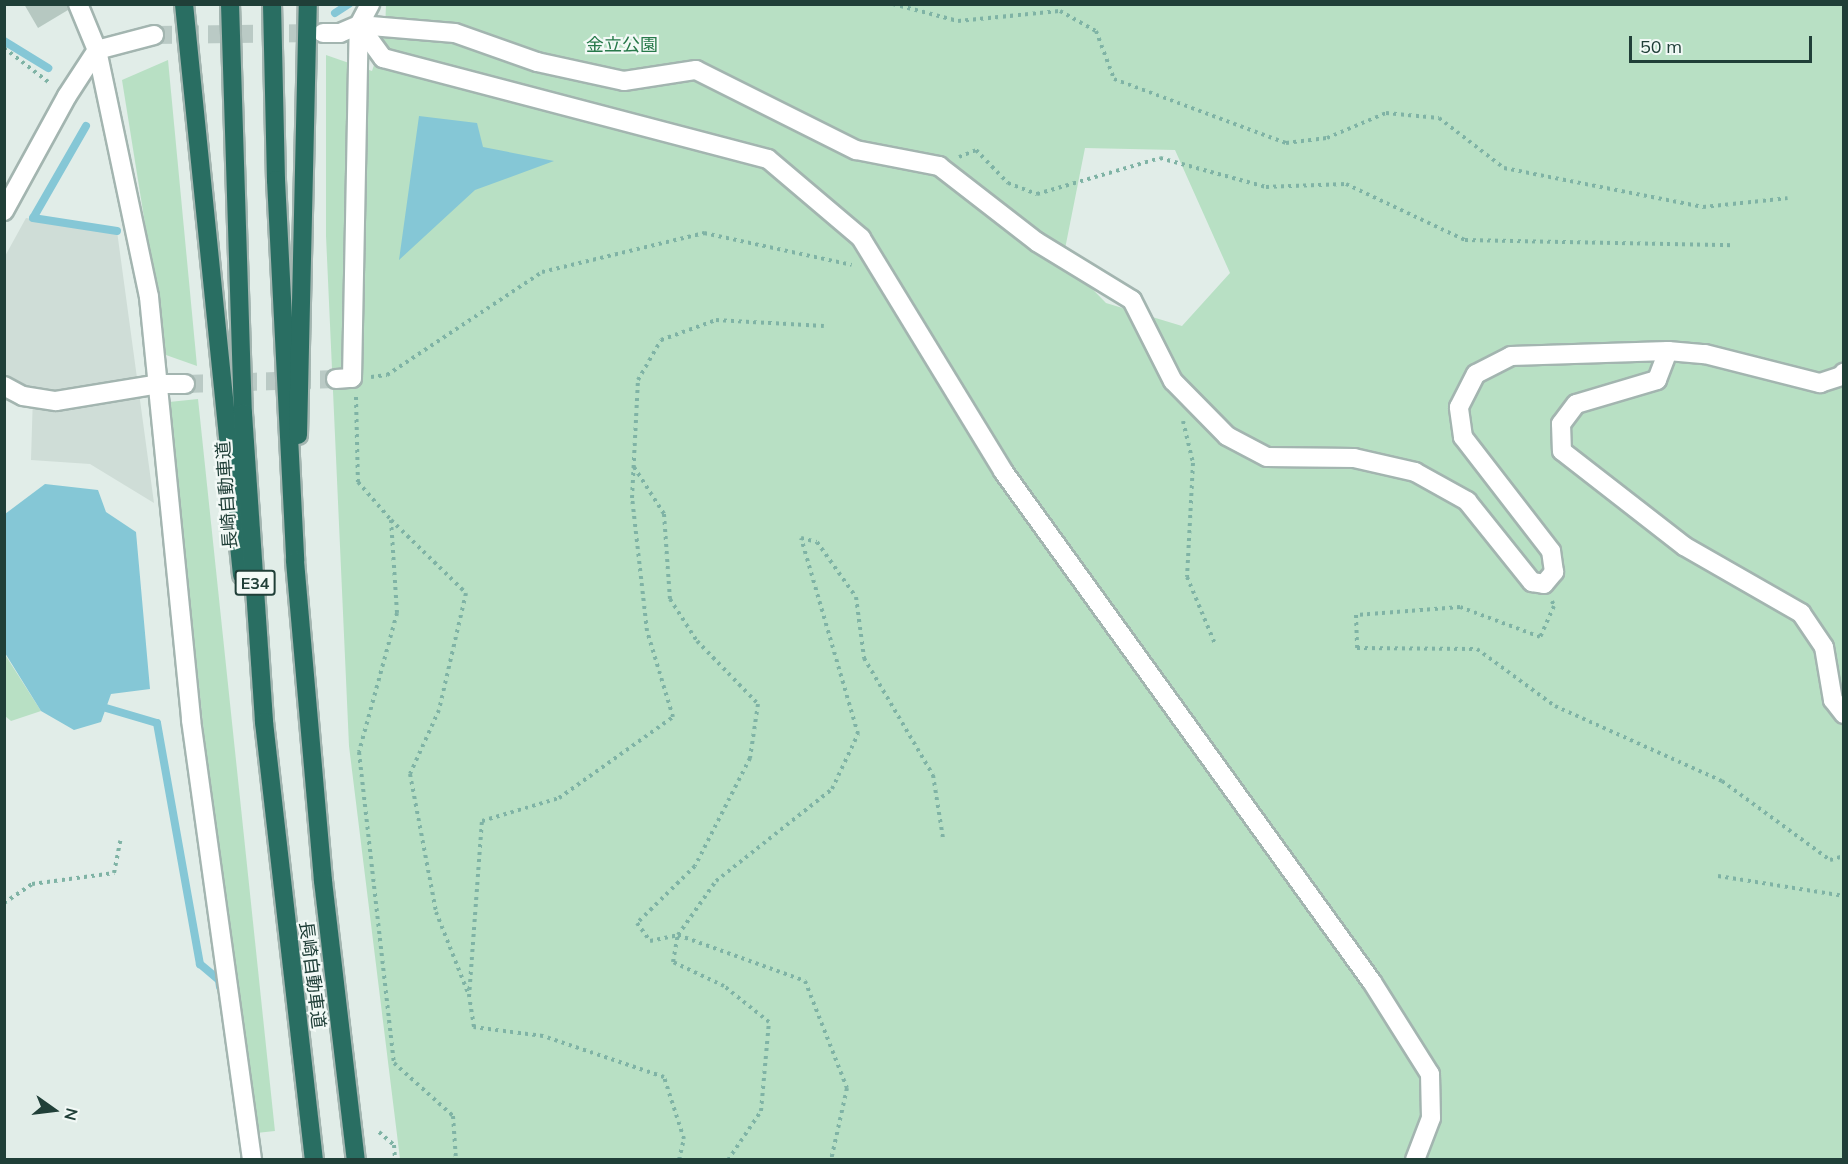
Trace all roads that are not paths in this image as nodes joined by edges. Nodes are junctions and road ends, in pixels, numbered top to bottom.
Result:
1 (78, 4) edge
2 (184, 4) edge
3 (230, 4) edge
4 (272, 4) edge
5 (308, 4) edge
6 (370, 4) edge
7 (359, 25) junction
8 (323, 33) tunnel mouth
9 (154, 35) tunnel mouth
10 (97, 50) junction
11 (4, 211) edge
12 (1668, 351) junction
13 (1844, 372) edge
14 (344, 379) road end
15 (159, 384) junction
16 (185, 384) tunnel mouth
17 (4, 386) edge
18 (295, 561) junction
19 (1844, 714) edge
20 (280, 886) junction
21 (252, 1160) edge
22 (314, 1160) edge
23 (356, 1160) edge
24 (1415, 1160) edge

1 - 10 street
2 - 20 highway
3 - 20 highway, 長崎自動車道 / E34
4 - 18 highway, 長崎自動車道 / E34
5 - 18 highway
6 - 7 street
7 - 8 street
7 - 12 street
7 - 14 street
7 - 24 street
9 - 10 street
10 - 11 street
10 - 15 street
12 - 13 street
12 - 19 street
15 - 16 street
15 - 17 street
15 - 21 street
18 - 23 highway, 長崎自動車道 / E34
20 - 22 highway, 長崎自動車道 / E34

